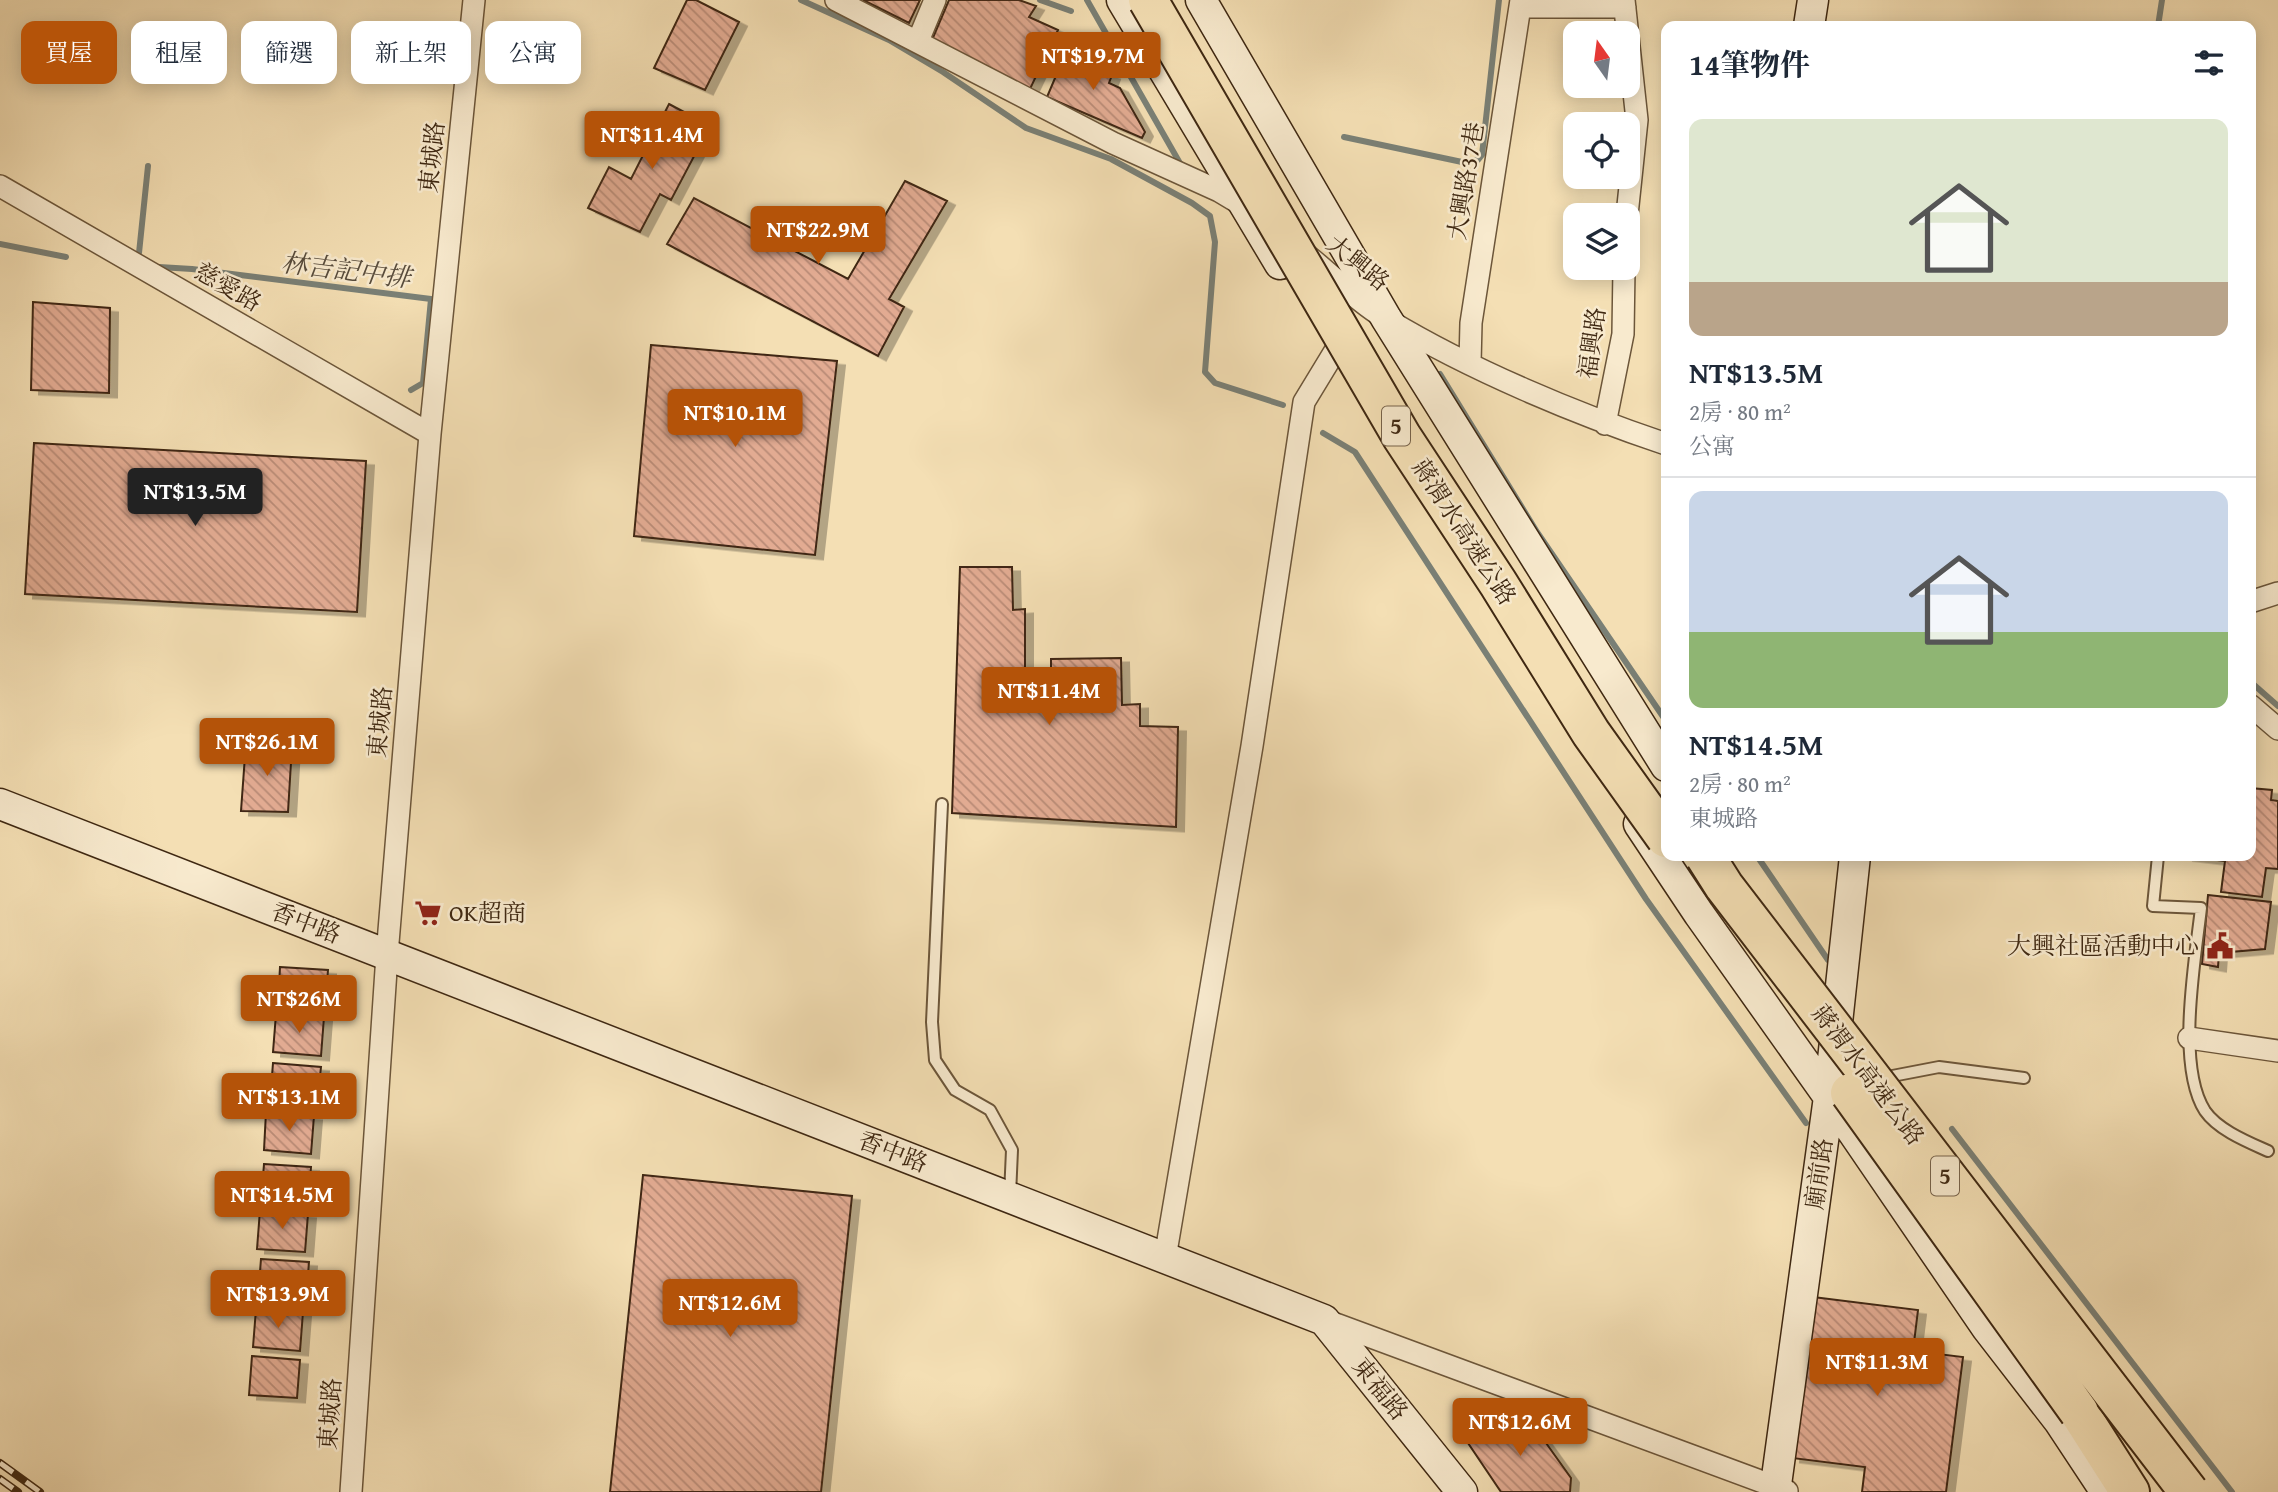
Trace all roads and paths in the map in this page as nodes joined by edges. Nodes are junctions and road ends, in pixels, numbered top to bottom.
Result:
1 (474, 0) edge
2 (835, 0) edge
3 (935, 0) edge
4 (1122, 0) edge
5 (1148, 0) edge
6 (1173, 0) edge
7 (1813, 0) edge
8 (1625, 3) edge
9 (1520, 4) edge
10 (1208, 11) edge
11 (1810, 21) edge
12 (918, 41) junction
13 (1154, 54) junction
14 (0, 186) edge
15 (1628, 203) edge
16 (1245, 206) junction
17 (1624, 280) edge
18 (1385, 318) junction
19 (1335, 351) junction
20 (1470, 363) junction
21 (1605, 424) junction
22 (430, 434) junction
23 (1661, 442) edge
24 (1488, 482) junction
25 (1434, 510) junction
26 (2278, 593) edge
27 (2256, 600) edge
28 (2256, 710) edge
29 (2278, 729) edge
30 (1661, 758) edge
31 (1661, 789) edge
32 (0, 804) edge
33 (942, 804) dead end
34 (1661, 831) edge
35 (1661, 857) edge
36 (1664, 861) edge
37 (1683, 861) edge
38 (1707, 861) edge
39 (1727, 861) edge
40 (1854, 861) edge
41 (2158, 861) edge
42 (387, 955) junction
43 (1839, 1009) junction
44 (2189, 1038) junction
45 (2278, 1052) edge
46 (1887, 1077) junction
47 (2024, 1078) dead end
48 (1829, 1097) junction
49 (2268, 1151) dead end
50 (1010, 1197) junction
51 (1165, 1258) junction
52 (1324, 1320) junction
53 (1780, 1490) edge
54 (351, 1492) edge
55 (1462, 1492) edge
56 (2106, 1492) edge
57 (2130, 1492) edge
58 (2189, 1492) edge
59 (2210, 1492) edge

1 - 22 street, 東城路
2 - 12 street
3 - 12 street
4 - 13 main road
5 - 34 highway, 蔣渭水高速公路 / 5, bridge
6 - 31 highway, 蔣渭水高速公路 / 5
7 - 11 main road
8 - 9 street
8 - 15 street
9 - 20 street, 大興路37巷
10 - 13 main road
10 - 18 main road
12 - 16 street, 大興路
13 - 16 main road
14 - 22 street, 慈愛路
16 - 18 street, 大興路
16 - 19 main road
17 - 21 street, 福興路
18 - 20 street, 大興路
18 - 24 main road
19 - 25 main road
19 - 51 street
20 - 21 street, 大興路
21 - 23 street, 大興路
22 - 42 street, 東城路
24 - 25 main road
24 - 30 main road
25 - 35 main road
26 - 27 street
28 - 29 street
32 - 42 main road, 香中路
33 - 50 lane
36 - 48 main road
37 - 57 highway, 蔣渭水高速公路 / 5, bridge
38 - 58 highway, 蔣渭水高速公路 / 5, bridge
39 - 43 main road
40 - 43 main road, 廟前路
41 - 44 lane
42 - 50 main road, 香中路
42 - 54 street, 東城路
43 - 46 main road
43 - 48 main road, 廟前路
44 - 45 street
44 - 49 lane
46 - 47 lane
46 - 59 main road
48 - 53 main road, 廟前路
48 - 56 main road
50 - 51 main road, 香中路
51 - 52 main road, 香中路
52 - 53 street, 香中路
52 - 55 main road, 東福路

